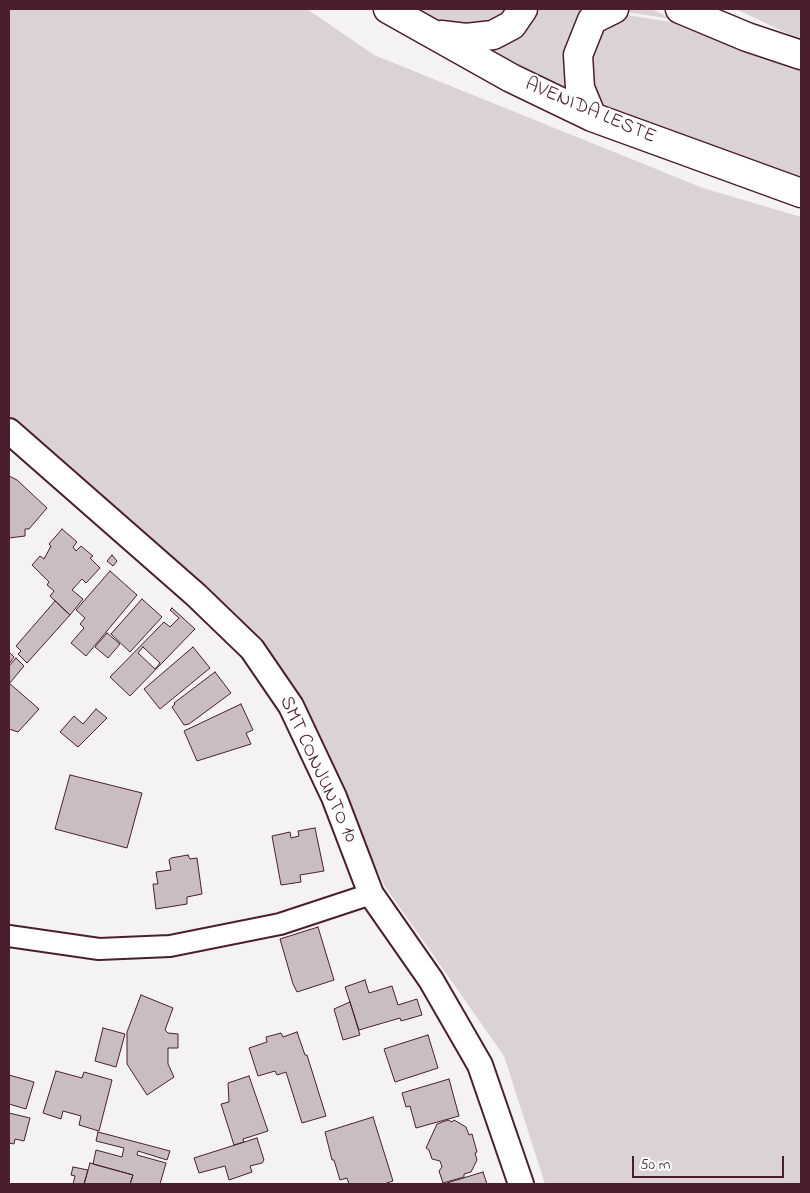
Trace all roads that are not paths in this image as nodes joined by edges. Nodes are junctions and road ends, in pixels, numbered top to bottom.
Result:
1 (388, 9) edge
2 (523, 9) edge
3 (614, 9) edge
4 (680, 9) edge
5 (432, 34) junction
6 (801, 55) edge
7 (592, 117) junction
8 (801, 193) edge
9 (9, 431) edge
10 (371, 894) junction
11 (9, 936) edge
12 (521, 1184) edge

1 - 5 main road, AVENIDA LESTE
2 - 5 main road
3 - 7 main road
4 - 6 main road
5 - 7 main road, AVENIDA LESTE
7 - 8 main road, AVENIDA LESTE
9 - 10 street, SMT CONJUNTO 10
10 - 11 street
10 - 12 street, SMT CONJUNTO 10

